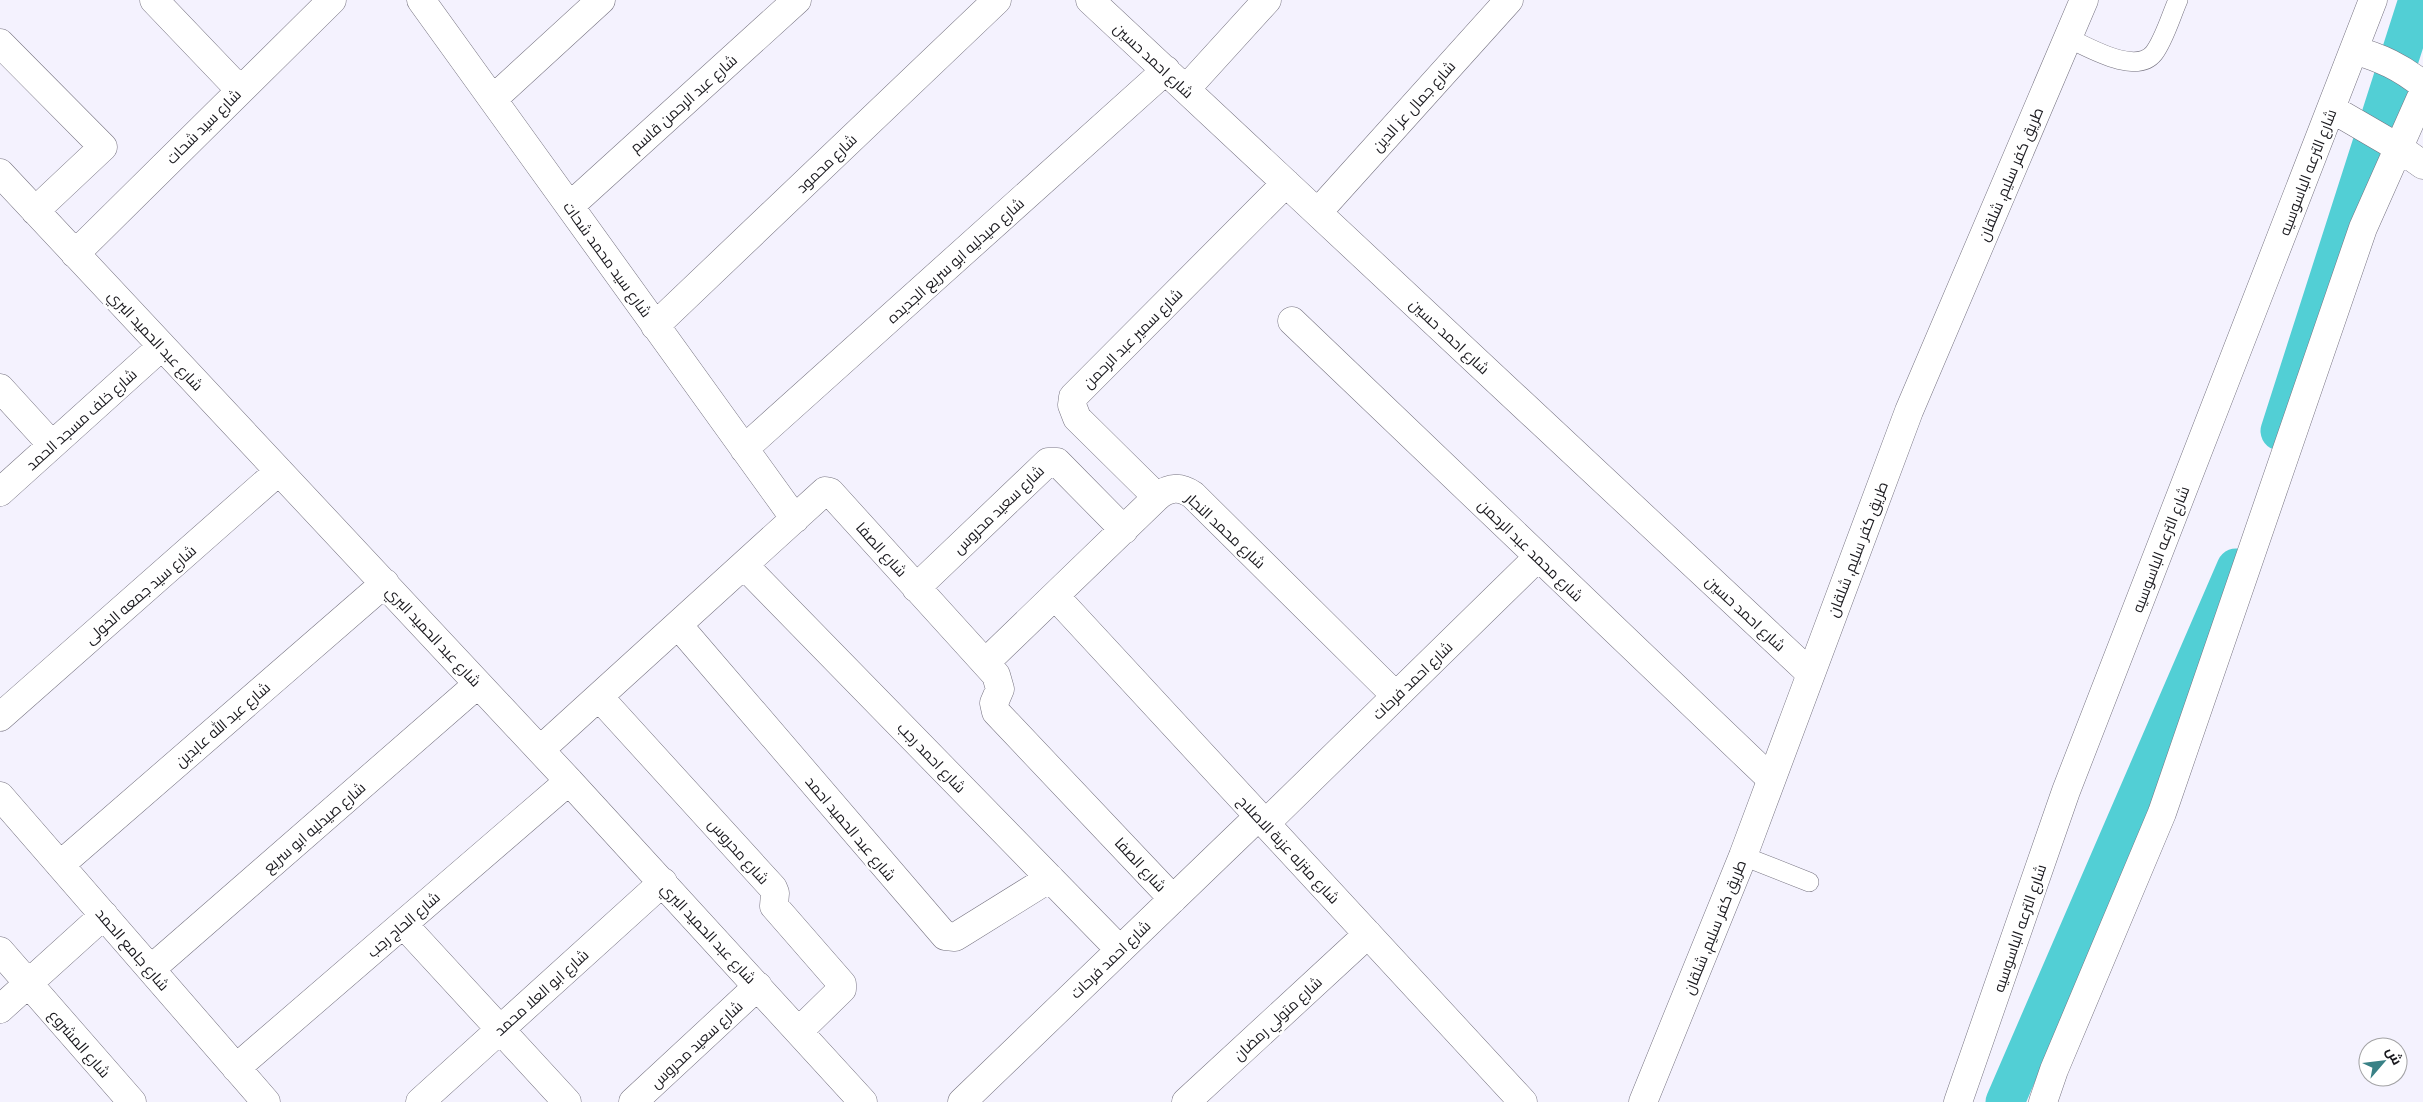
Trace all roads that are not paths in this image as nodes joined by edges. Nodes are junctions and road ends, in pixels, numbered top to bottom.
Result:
1 (154, 0) edge
2 (332, 0) edge
3 (421, 0) edge
4 (601, 0) edge
5 (797, 0) edge
6 (997, 0) edge
7 (1090, 0) edge
8 (1267, 0) edge
9 (1509, 0) edge
10 (2178, 0) edge
11 (2374, 0) edge
12 (2082, 1) edge
13 (2068, 38) junction
14 (0, 44) edge
15 (2354, 50) junction
16 (1166, 70) junction
17 (2423, 85) edge
18 (1186, 89) junction
19 (240, 90) junction
20 (2423, 93) edge
21 (493, 99) junction
22 (2332, 109) junction
23 (2399, 148) junction
24 (2423, 165) edge
25 (0, 173) edge
26 (1286, 183) junction
27 (570, 206) junction
28 (35, 211) junction
29 (1318, 212) junction
30 (75, 254) junction
31 (1292, 321) dead end
32 (656, 326) junction
33 (162, 346) junction
34 (0, 388) edge
35 (52, 445) junction
36 (744, 449) junction
37 (279, 471) junction
38 (0, 492) edge
39 (1157, 497) junction
40 (795, 519) junction
41 (1124, 530) junction
42 (1538, 557) junction
43 (744, 565) junction
44 (384, 583) junction
45 (916, 588) junction
46 (1055, 596) junction
47 (678, 626) junction
48 (985, 663) junction
49 (1810, 673) junction
50 (478, 684) junction
51 (1396, 696) junction
52 (599, 697) junction
53 (0, 717) edge
54 (540, 750) junction
55 (1771, 779) junction
56 (569, 781) junction
57 (0, 796) edge
58 (1262, 820) junction
59 (1743, 856) junction
60 (60, 865) junction
61 (1050, 878) junction
62 (663, 882) junction
63 (1809, 882) dead end
64 (1173, 898) junction
65 (104, 915) junction
66 (403, 924) junction
67 (1368, 934) junction
68 (1120, 950) junction
69 (0, 951) edge
70 (151, 969) junction
71 (28, 983) junction
72 (758, 986) junction
73 (0, 1009) edge
74 (500, 1029) junction
75 (799, 1031) junction
76 (236, 1068) junction
77 (132, 1102) edge
78 (266, 1102) edge
79 (420, 1102) edge
80 (567, 1102) edge
81 (633, 1102) edge
82 (863, 1102) edge
83 (962, 1102) edge
84 (1186, 1102) edge
85 (1523, 1102) edge
86 (1643, 1102) edge
87 (1958, 1102) edge
88 (2043, 1102) edge

1 - 19 street
2 - 19 street, شارع سيد شحات
3 - 21 street, شارع سيد محمد شحات
4 - 21 street
5 - 27 street, شارع عبد الرحمن قاسم
6 - 32 street, شارع محمود
7 - 16 street, شارع احمد حسين
8 - 18 street
9 - 29 street, شارع جمال عز الدين
10 - 13 lane
11 - 15 street, شارع الترعه الباسوسيه
12 - 13 street, طريق كفر سليم, شلقان
13 - 49 street, طريق كفر سليم, شلقان
14 - 28 street
15 - 17 street
15 - 22 street, شارع الترعه الباسوسيه
16 - 18 street, شارع احمد حسين
16 - 36 street, شارع صيدليه ابو سريع الجديده
18 - 26 street, شارع احمد حسين
19 - 30 street, شارع سيد شحات
20 - 23 street
21 - 27 street, شارع سيد محمد شحات
22 - 23 street
22 - 87 street, شارع الترعه الباسوسيه
23 - 24 street
23 - 88 street
25 - 28 street, شارع عبد الحميد البري
26 - 29 street, شارع احمد حسين
26 - 39 street, شارع سمير عبد الرحمن
27 - 32 street, شارع سيد محمد شحات
28 - 30 street, شارع عبد الحميد البري
29 - 49 street, شارع احمد حسين
30 - 33 street, شارع عبد الحميد البري
31 - 42 street, شارع محمد عبد الرحمن
32 - 36 street, شارع سيد محمد شحات
33 - 35 street, شارع خلف مسجد الحمد
33 - 37 street, شارع عبد الحميد البري
34 - 35 street
35 - 38 street, شارع خلف مسجد الحمد
36 - 40 street, شارع سيد محمد شحات
37 - 44 street, شارع عبد الحميد البري
37 - 53 street, شارع سيد جمعه الخولى
39 - 41 street, شارع محمد النجار
39 - 51 street, شارع محمد النجار
40 - 43 street, شارع الصفا
40 - 45 street, شارع الصفا
41 - 45 street, شارع سعيد محروس
41 - 46 street, شارع محمد النجار
42 - 51 street, شارع احمد فرحات
42 - 55 street, شارع محمد عبد الرحمن
43 - 47 street, شارع الصفا
43 - 61 street, شارع احمد رجب
44 - 50 street, شارع عبد الحميد البري
44 - 60 street, شارع عبد الله عابدين
45 - 48 street, شارع الصفا
46 - 48 street, شارع محمد النجار
46 - 58 street, شارع منزله عزبة الاصلاح
47 - 52 street, شارع الصفا
47 - 61 street, شارع عبد الحميد احمد
48 - 64 street, شارع الصفا
49 - 55 street, طريق كفر سليم, شلقان
50 - 54 street, شارع عبد الحميد البري
50 - 70 street, شارع صيدليه ابو سريع
51 - 58 street, شارع احمد فرحات
52 - 54 street, شارع الصفا
52 - 75 street, شارع محروس
54 - 56 street, شارع عبد الحميد البري
55 - 59 street, طريق كفر سليم, شلقان
56 - 62 street, شارع عبد الحميد البري
56 - 66 street, شارع الحاج رجب
57 - 60 street, شارع جامع الحمد
58 - 64 street, شارع احمد فرحات
58 - 67 street, شارع منزله عزبة الاصلاح
59 - 63 lane
59 - 86 street, طريق كفر سليم, شلقان
60 - 65 street, شارع جامع الحمد
61 - 68 street, شارع احمد رجب
62 - 72 street, شارع عبد الحميد البري
62 - 74 street, شارع ابو العلا محمد
64 - 68 street, شارع احمد فرحات
65 - 70 street, شارع جامع الحمد
65 - 71 street
66 - 74 street
66 - 76 street, شارع الحاج رجب
67 - 84 street, شارع متولي رمضان
67 - 85 street, شارع منزله عزبة الاصلاح
68 - 83 street, شارع احمد فرحات
69 - 71 street, شارع المشروع
70 - 76 street, شارع جامع الحمد
71 - 73 street
71 - 77 street, شارع المشروع
72 - 75 street, شارع عبد الحميد البري
72 - 81 street, شارع سعيد محروس
74 - 79 street, شارع ابو العلا محمد
74 - 80 street
75 - 82 street, شارع عبد الحميد البري
76 - 78 street, شارع جامع الحمد

